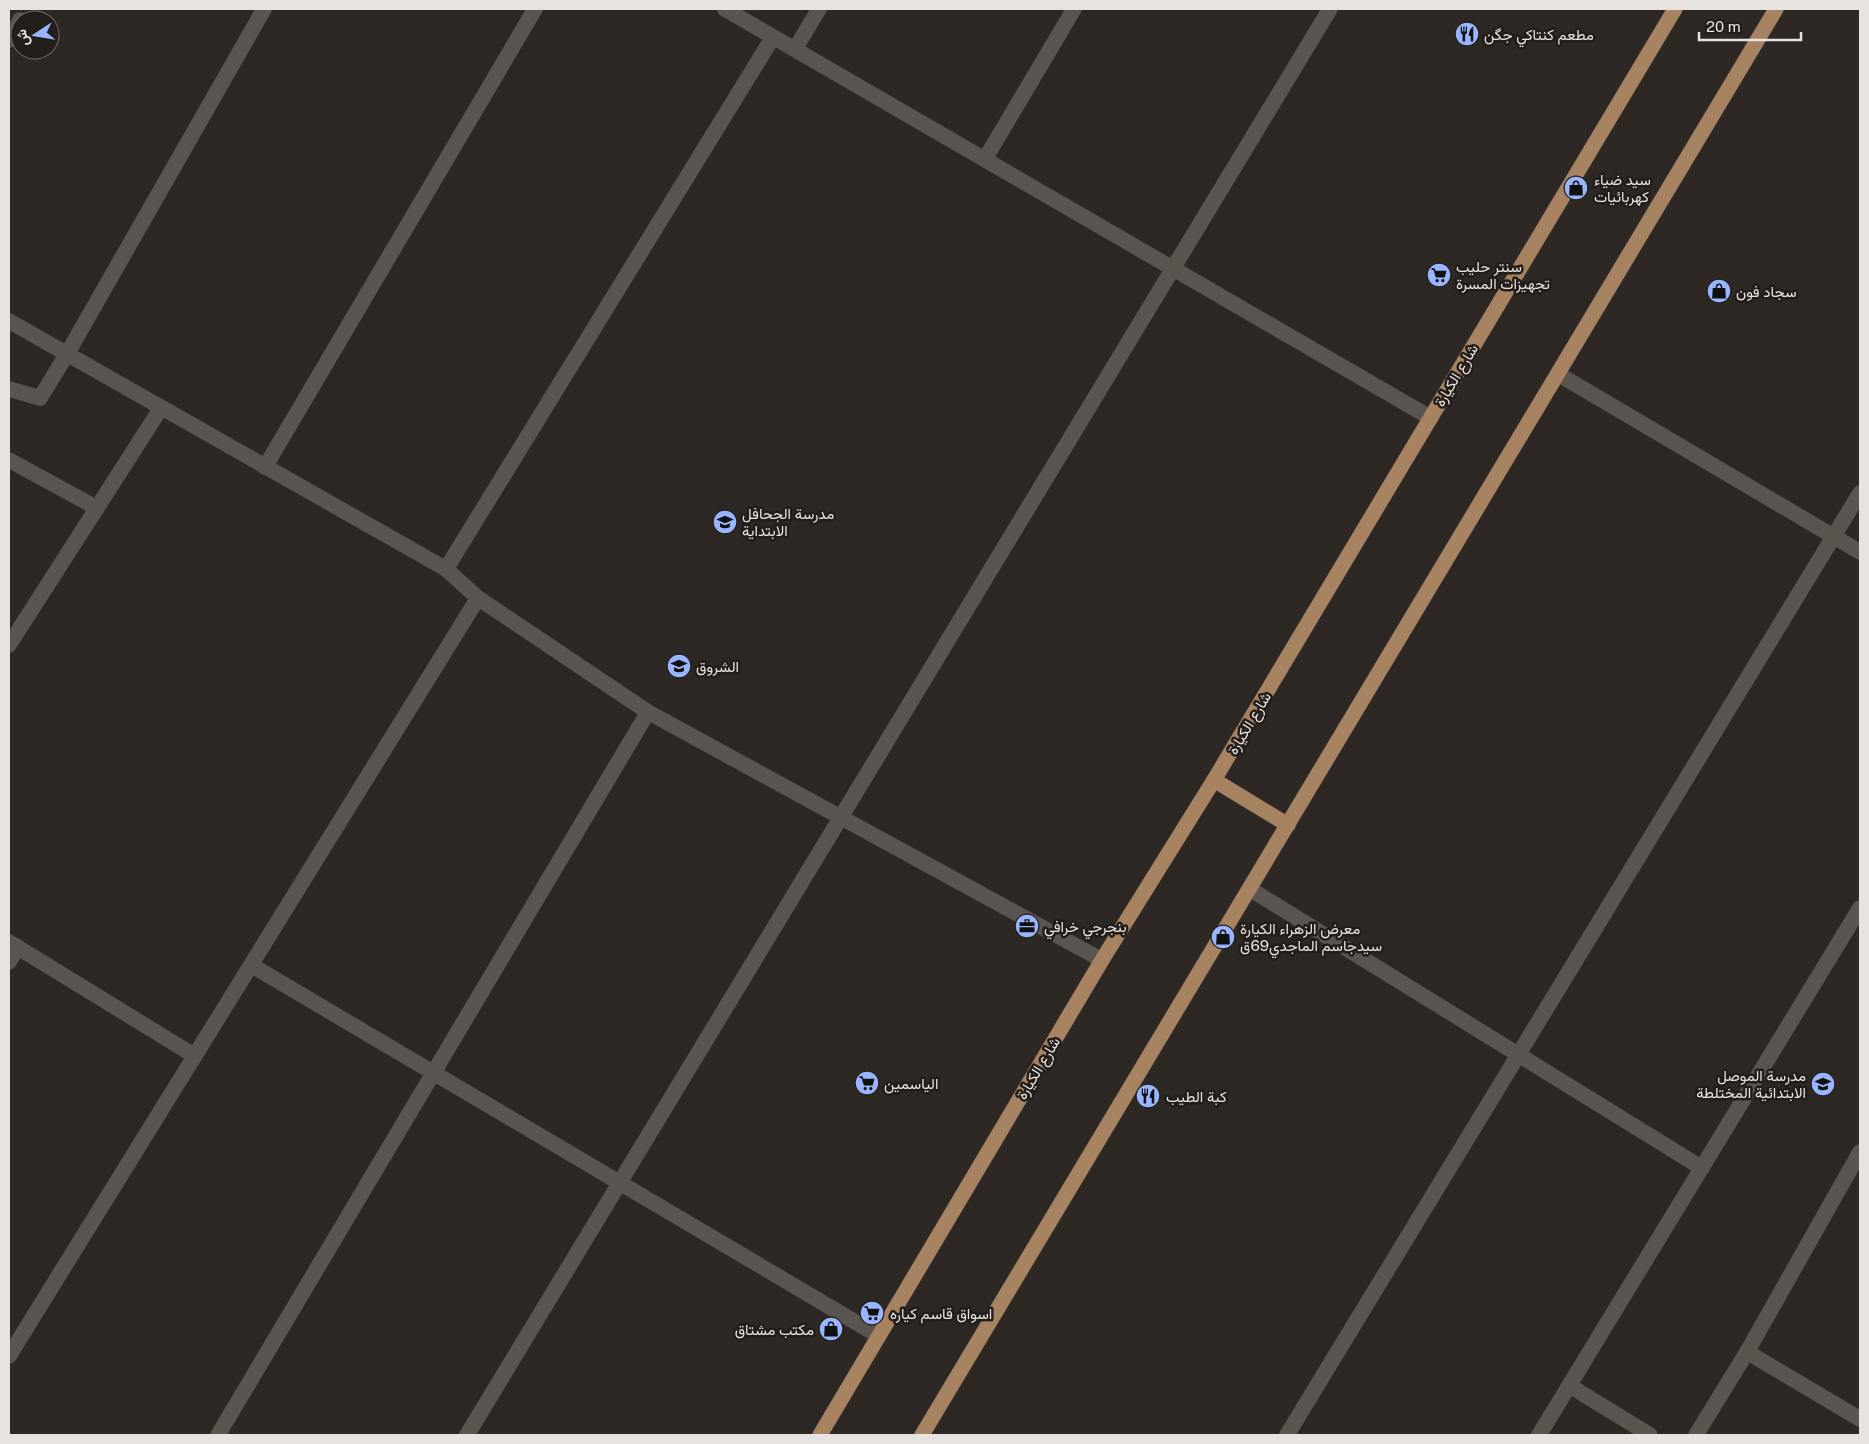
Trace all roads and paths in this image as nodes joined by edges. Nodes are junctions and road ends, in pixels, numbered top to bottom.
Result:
1 (264, 9) edge
2 (535, 9) edge
3 (725, 9) edge
4 (819, 9) edge
5 (1074, 9) edge
6 (1330, 9) edge
7 (1675, 9) edge
8 (1776, 9) edge
9 (773, 37) junction
10 (795, 49) junction
11 (984, 159) junction
12 (1173, 269) junction
13 (9, 321) edge
14 (67, 354) junction
15 (1558, 374) junction
16 (9, 389) edge
17 (161, 408) junction
18 (1431, 418) junction
19 (9, 460) edge
20 (265, 467) junction
21 (1860, 493) edge
22 (97, 508) junction
23 (1833, 537) junction
24 (1860, 552) edge
25 (446, 569) junction
26 (478, 598) junction
27 (9, 645) edge
28 (648, 712) junction
29 (1214, 780) junction
30 (841, 817) junction
31 (1288, 824) junction
32 (1250, 889) junction
33 (1860, 908) edge
34 (13, 945) edge
35 (1102, 960) junction
36 (9, 962) edge
37 (251, 965) junction
38 (1518, 1055) junction
39 (195, 1056) junction
40 (434, 1073) junction
41 (1860, 1152) edge
42 (1702, 1168) junction
43 (619, 1183) junction
44 (879, 1336) junction
45 (1747, 1352) junction
46 (9, 1356) edge
47 (1570, 1386) junction
48 (1860, 1420) edge
49 (218, 1435) edge
50 (467, 1435) edge
51 (820, 1435) edge
52 (922, 1435) edge
53 (1287, 1435) edge
54 (1539, 1435) edge
55 (1650, 1435) edge
56 (1696, 1435) edge

1 - 14 street
2 - 20 street
3 - 9 street
4 - 10 street
5 - 11 street
6 - 12 street
7 - 18 main road, شارع الكيارة
8 - 15 main road
9 - 10 street
9 - 25 street
10 - 11 street
11 - 12 street
12 - 18 street
12 - 30 street
13 - 14 street
14 - 16 street
14 - 17 street
15 - 23 street
15 - 31 main road
17 - 20 street
17 - 22 street
18 - 29 main road, شارع الكيارة
19 - 22 street
20 - 25 street
21 - 23 street
22 - 27 street
23 - 24 street
23 - 38 street
25 - 26 street
26 - 28 street
26 - 37 street
28 - 30 street
28 - 40 street
29 - 31 main road
29 - 35 main road, شارع الكيارة
30 - 35 street
30 - 43 street
31 - 32 main road
32 - 38 street
32 - 52 main road
33 - 42 street
34 - 36 street
34 - 39 street
35 - 44 main road, شارع الكيارة
37 - 39 street
37 - 40 street
38 - 42 street
38 - 53 street
39 - 46 street
40 - 43 street
40 - 49 street
41 - 45 street
42 - 47 street
43 - 44 street
43 - 50 street
44 - 51 main road, شارع الكيارة
45 - 48 street
45 - 56 street
47 - 54 street
47 - 55 street

